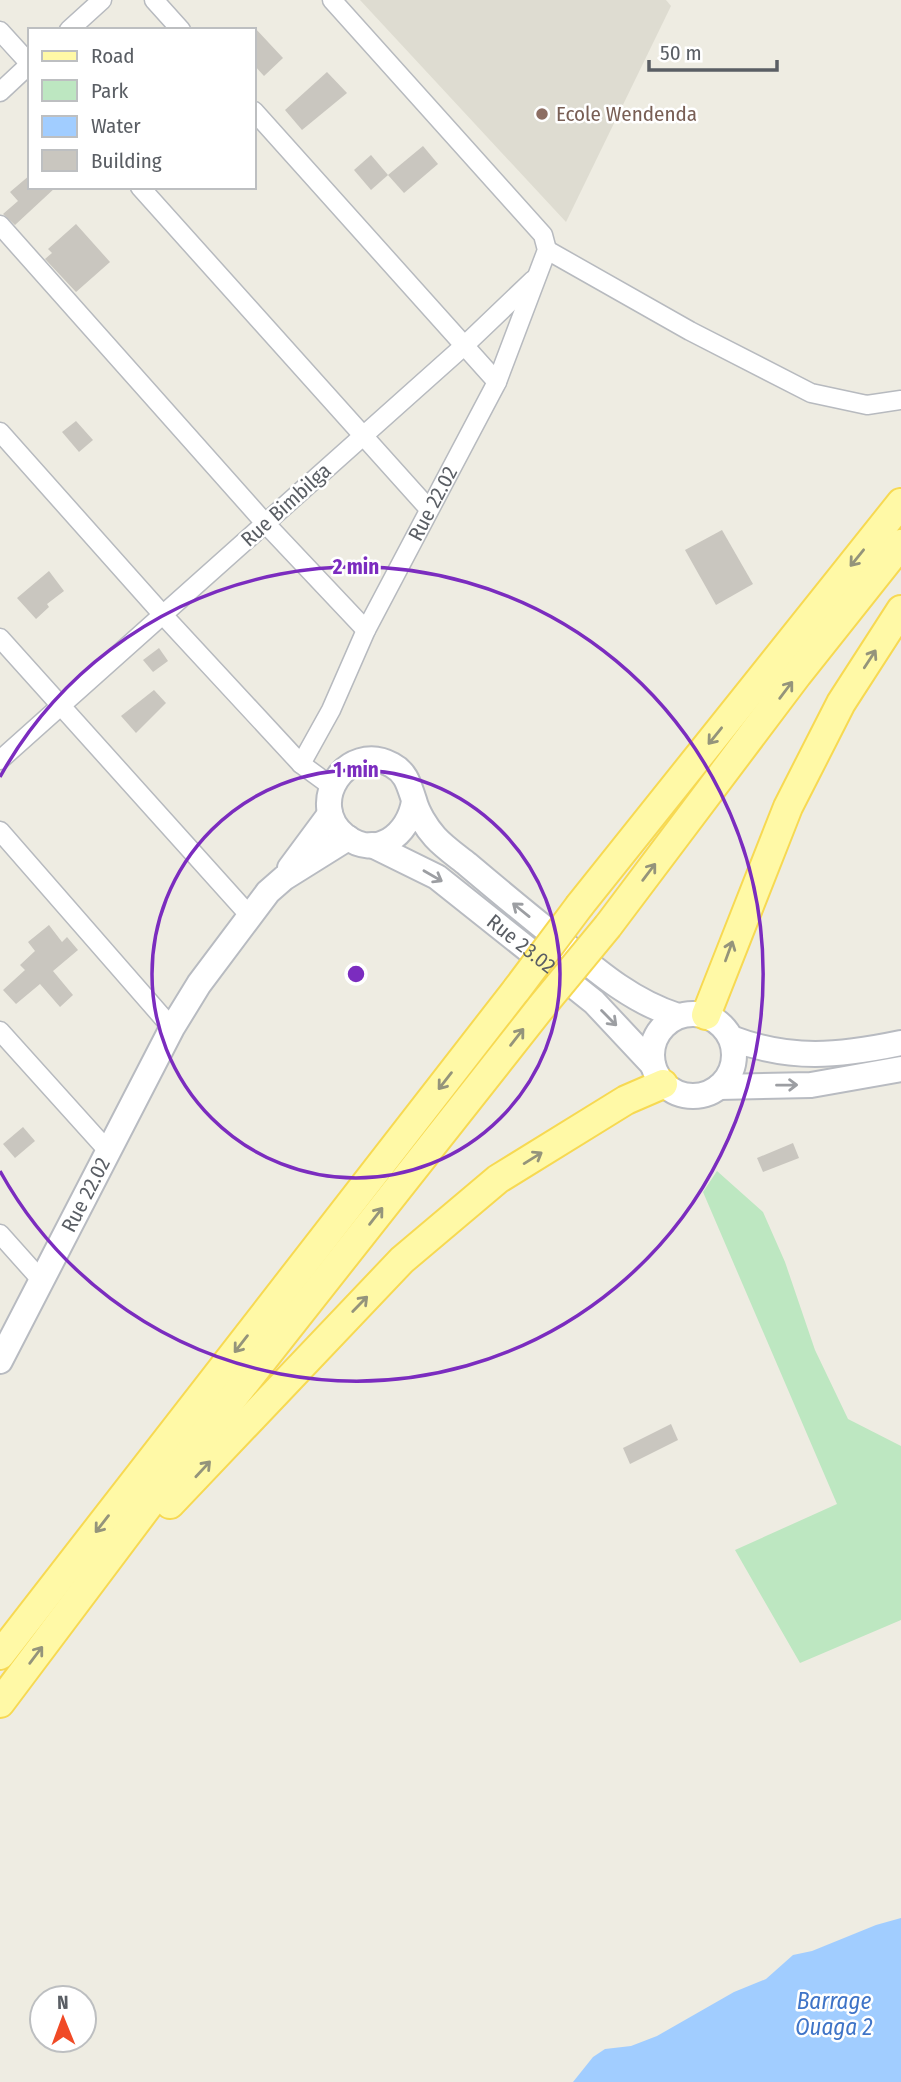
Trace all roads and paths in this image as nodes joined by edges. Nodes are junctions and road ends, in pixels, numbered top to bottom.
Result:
1 (103, 0) edge
2 (154, 0) edge
3 (332, 0) edge
4 (71, 28) edge
5 (179, 28) edge
6 (0, 31) edge
7 (28, 62) edge
8 (28, 66) edge
9 (0, 92) edge
10 (256, 113) edge
11 (142, 189) edge
12 (0, 225) edge
13 (545, 242) junction
14 (537, 277) junction
15 (465, 345) junction
16 (497, 382) junction
17 (901, 400) edge
18 (0, 432) edge
19 (363, 436) junction
20 (901, 503) edge
21 (429, 509) junction
22 (265, 523) junction
23 (901, 544) edge
24 (901, 610) edge
25 (163, 615) junction
26 (366, 630) junction
27 (0, 638) edge
28 (61, 706) junction
29 (0, 760) edge
30 (301, 764) junction
31 (331, 786) junction
32 (414, 801) junction
33 (330, 814) junction
34 (0, 831) edge
35 (348, 838) junction
36 (372, 845) junction
37 (284, 878) junction
38 (249, 915) junction
39 (692, 1016) junction
40 (172, 1028) junction
41 (0, 1031) edge
42 (731, 1038) junction
43 (901, 1043) edge
44 (901, 1069) edge
45 (658, 1075) junction
46 (719, 1087) junction
47 (109, 1152) junction
48 (0, 1234) edge
49 (42, 1281) junction
50 (0, 1361) edge
51 (72, 1608) junction
52 (0, 1655) edge
53 (0, 1703) edge

1 - 4 street
2 - 5 street
3 - 13 street
6 - 7 street
8 - 9 street
10 - 15 street
11 - 19 street
12 - 22 street
13 - 14 street, Rue Bimbilga
13 - 17 street
14 - 15 street, Rue Bimbilga
14 - 16 street, Rue 22.02
15 - 16 street
15 - 19 street, Rue Bimbilga
16 - 21 street, Rue 22.02
18 - 25 street
19 - 21 street
19 - 22 street, Rue Bimbilga
20 -> 52 main road, bridge
21 - 26 street, Rue 22.02
22 - 25 street, Rue Bimbilga
22 - 26 street
51 -> 23 main road, bridge
39 -> 24 main road
25 - 28 street, Rue Bimbilga
25 - 30 street
26 - 30 street, Rue 22.02
27 - 28 street
28 - 29 street, Rue Bimbilga
28 - 38 street
30 - 31 street
31 - 32 street, Rue 23.02
31 - 33 street
32 - 36 street
39 -> 32 street, Rue 23.02
33 - 35 street
33 - 37 street
34 - 40 street
35 - 36 street, Rue 23.02
35 - 37 street
36 -> 45 street, Rue 23.02
37 - 38 street
38 - 40 street
39 - 42 street, Rue 23.02
39 - 45 street
40 - 47 street, Rue 22.02
41 - 47 street
42 - 43 street, Rue 23.02
42 - 46 street
46 -> 44 street, Rue 23.02
45 - 46 street, Rue 23.02
51 -> 45 main road
47 - 49 street, Rue 22.02
48 - 49 street
49 - 50 street, Rue 22.02
53 -> 51 main road

